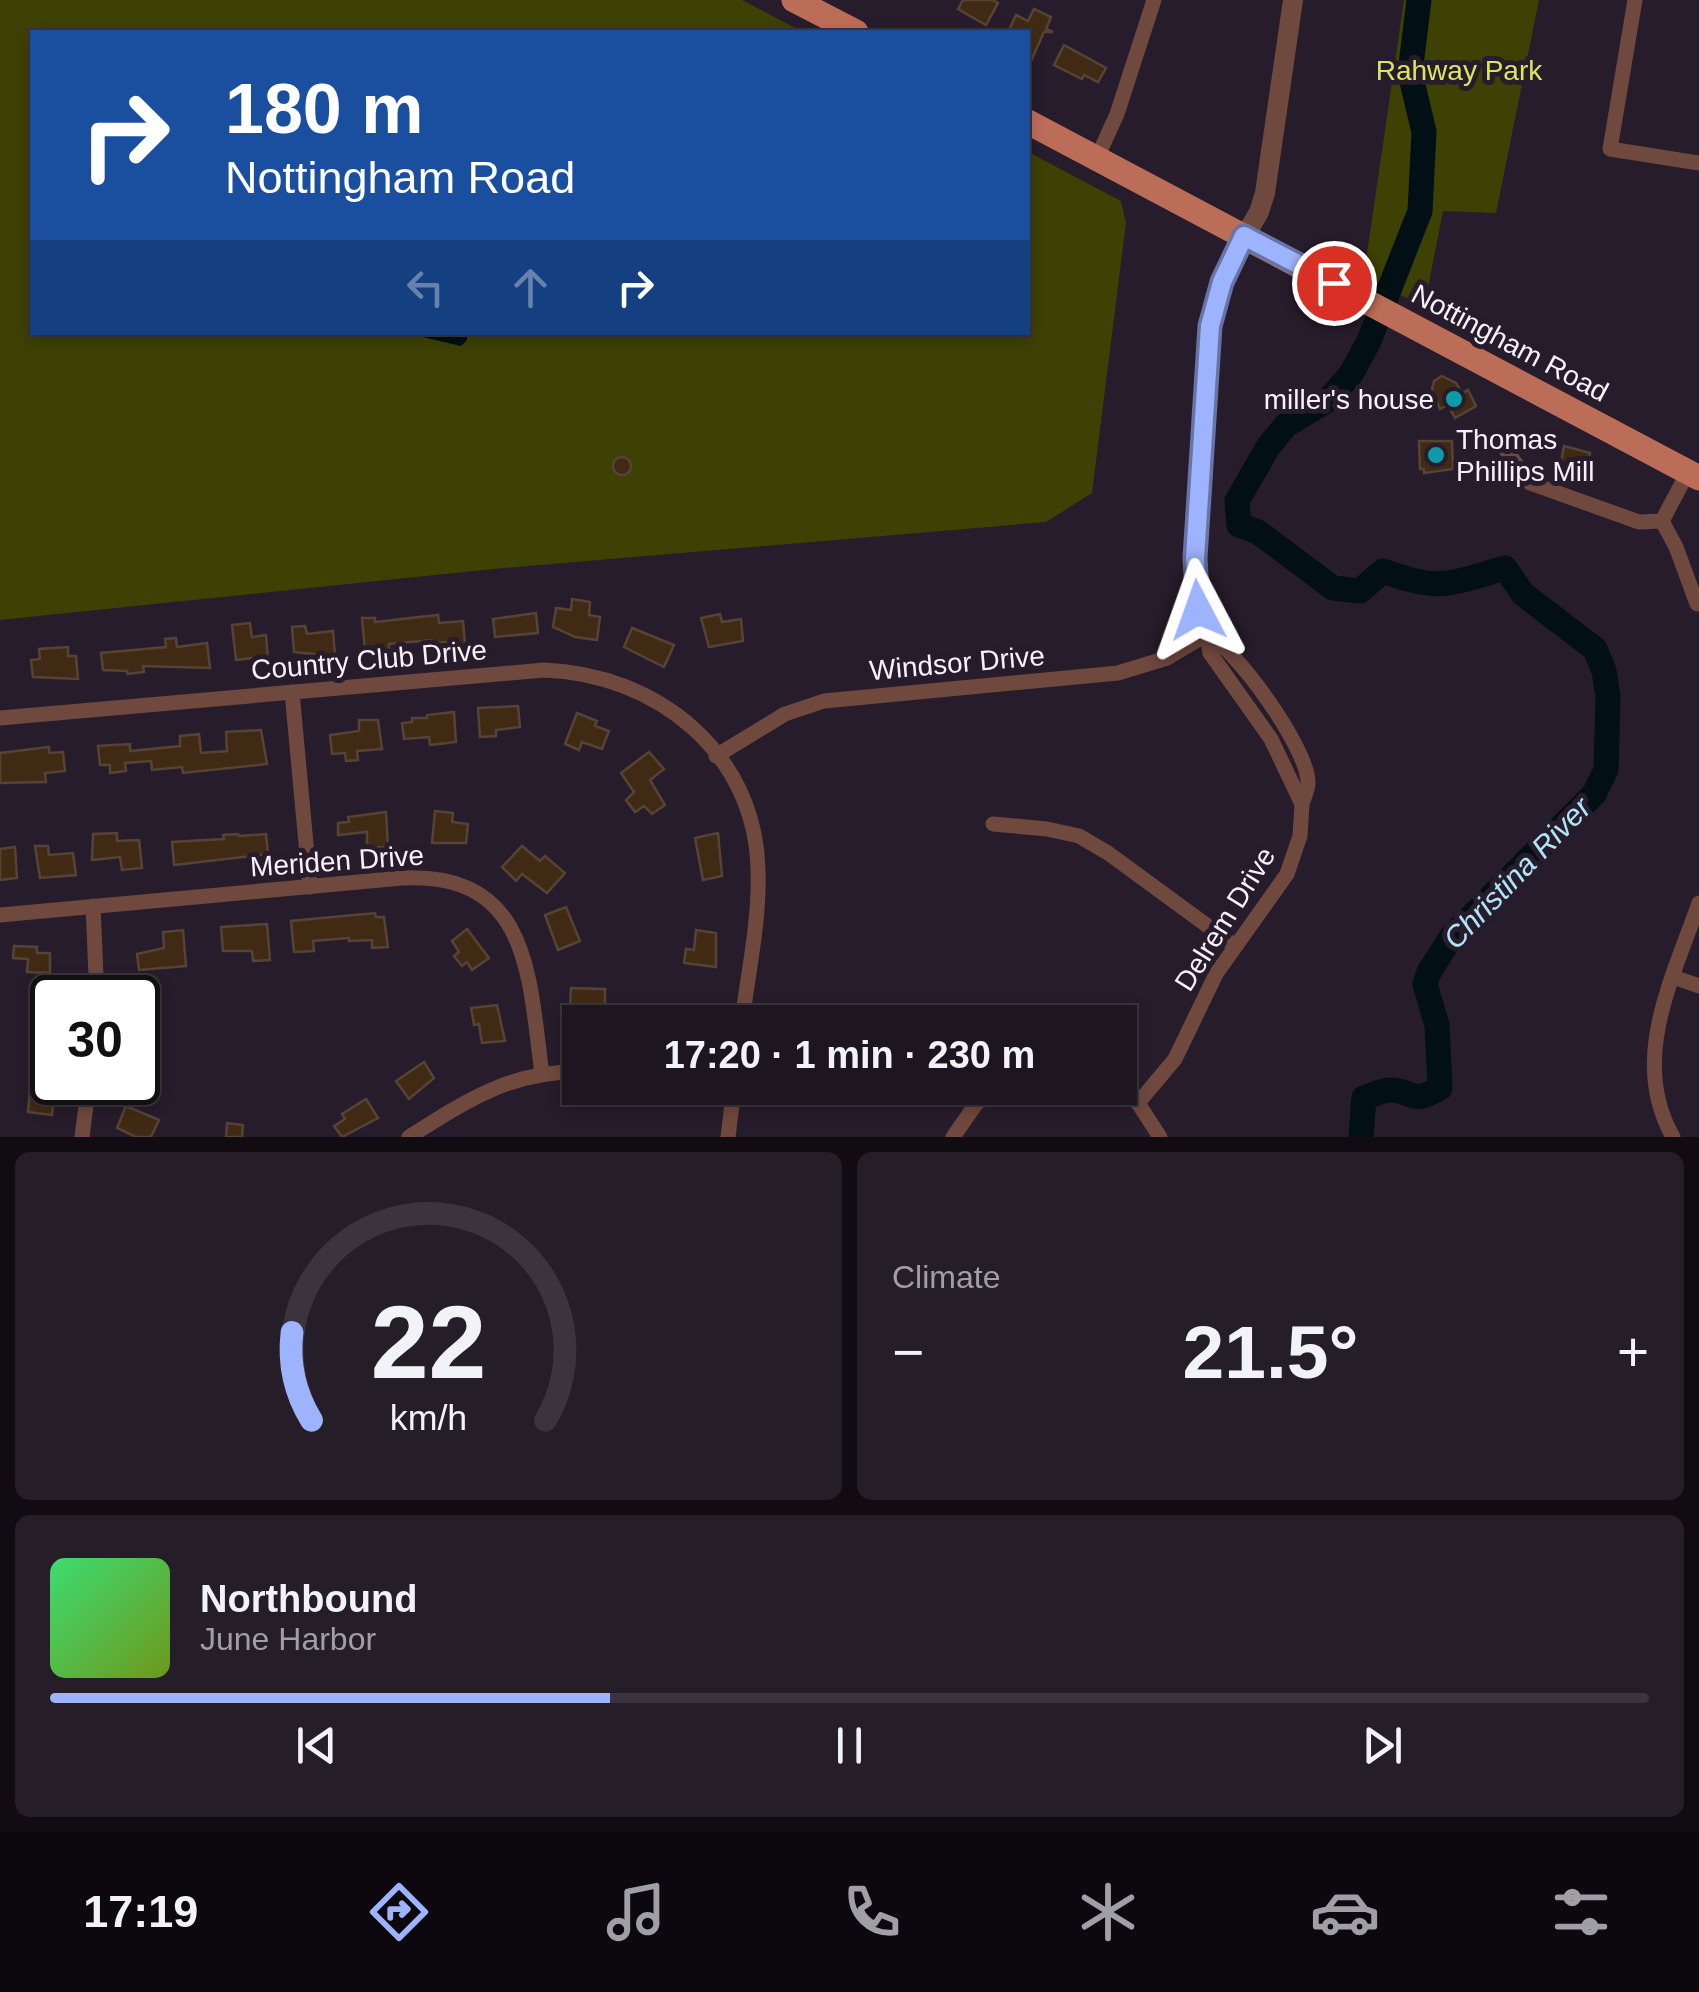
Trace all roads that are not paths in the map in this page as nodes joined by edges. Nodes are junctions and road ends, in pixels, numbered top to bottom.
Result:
1 (794, 0) edge
2 (1154, 0) edge
3 (1293, 0) edge
4 (1635, 0) edge
5 (852, 30) edge
6 (1030, 123) edge
7 (1096, 158) junction
8 (1699, 164) edge
9 (1244, 236) junction
10 (1506, 450) dead end
11 (1693, 475) edge
12 (1662, 521) junction
13 (1697, 604) edge
14 (1207, 634) junction
15 (292, 692) junction
16 (0, 718) edge
17 (716, 756) junction
18 (993, 824) dead end
19 (310, 886) junction
20 (1699, 903) edge
21 (93, 906) junction
22 (0, 914) edge
23 (1235, 946) junction
24 (96, 975) edge
25 (1673, 977) junction
26 (1699, 986) edge
27 (744, 1005) edge
28 (562, 1073) edge
29 (542, 1074) junction
30 (1138, 1104) joint
31 (86, 1105) edge
32 (728, 1105) edge
33 (978, 1105) edge
34 (82, 1137) edge
35 (409, 1137) edge
36 (728, 1137) edge
37 (954, 1137) edge
38 (1160, 1137) edge
39 (1673, 1137) edge

1 - 5 main road
2 - 7 street
3 - 9 street
4 - 8 street
6 - 7 main road, Nottingham Road
7 - 9 main road, Nottingham Road
9 - 11 main road, Nottingham Road
9 - 14 street
10 - 12 street
11 - 12 street
12 - 13 street
14 - 17 street, Windsor Drive
14 - 23 street, Delrem Drive
15 - 16 street, Country Club Drive
15 - 17 street, Country Club Drive
15 - 19 street
17 - 27 street, Country Club Drive
18 - 23 street
19 - 21 street, Meriden Drive
19 - 29 street, Meriden Drive
20 - 25 street
21 - 22 street, Meriden Drive
21 - 24 street
23 - 30 street, Delrem Drive
25 - 26 street
25 - 39 street
28 - 29 street
29 - 35 street
30 - 38 street
31 - 34 street
32 - 36 street
33 - 37 street

